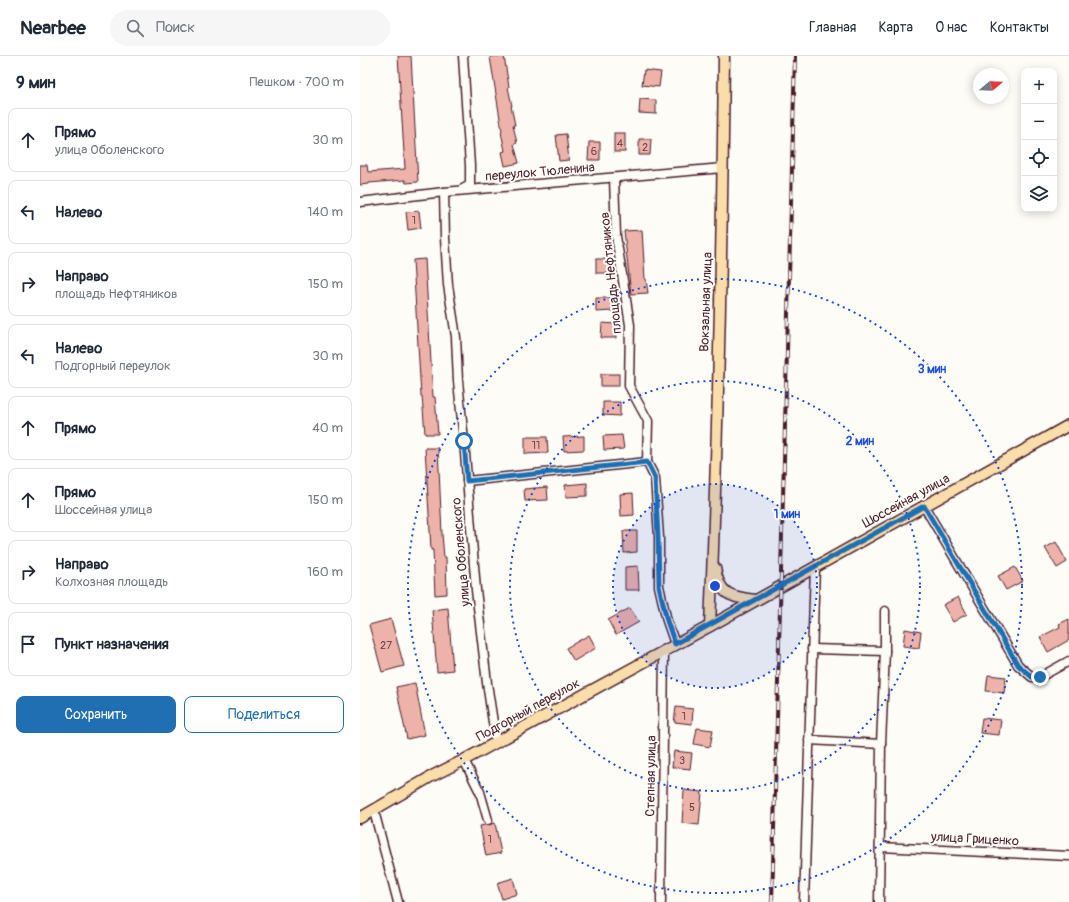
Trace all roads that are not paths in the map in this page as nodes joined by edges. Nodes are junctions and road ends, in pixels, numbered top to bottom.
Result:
1 (463, 56) edge
2 (724, 56) edge
3 (723, 168) junction
4 (614, 178) junction
5 (459, 191) junction
6 (444, 192) junction
7 (360, 202) edge
8 (1069, 425) edge
9 (647, 462) junction
10 (467, 481) junction
11 (924, 506) junction
12 (713, 549) junction
13 (815, 567) junction
14 (755, 600) junction
15 (885, 611) dead end
16 (710, 626) junction
17 (675, 644) junction
18 (812, 649) junction
19 (664, 650) junction
20 (885, 651) junction
21 (1069, 661) edge
22 (809, 740) junction
23 (496, 742) junction
24 (881, 744) junction
25 (464, 760) junction
26 (374, 811) junction
27 (360, 818) edge
28 (488, 820) dead end
29 (880, 846) junction
30 (1069, 856) edge
31 (398, 902) edge
32 (661, 902) edge
33 (804, 902) edge
34 (879, 902) edge

1 - 5 street
2 - 3 main road, Вокзальная улица
3 - 4 street, переулок Тюленина
3 - 12 main road, Вокзальная улица
4 - 5 street, переулок Тюленина
4 - 9 street, площадь Нефтяников
5 - 6 street, переулок Тюленина
6 - 7 street, переулок Тюленина
6 - 10 street, улица Оболенского
8 - 11 main road, Шоссейная улица
9 - 10 street
9 - 17 street, площадь Нефтяников
10 - 23 street, улица Оболенского
11 - 13 main road, Шоссейная улица
11 - 21 street
12 - 14 main road
12 - 16 main road
13 - 14 main road, Шоссейная улица
13 - 18 street
14 - 16 main road, Шоссейная улица
15 - 20 street
16 - 17 main road, Подгорный переулок
17 - 19 main road, Подгорный переулок
18 - 20 street
18 - 22 street
19 - 23 main road, Подгорный переулок
19 - 32 street, Степная улица
20 - 24 street
22 - 24 street
22 - 33 street
23 - 25 main road, Подгорный переулок
24 - 29 street
25 - 26 main road, Подгорный переулок
25 - 28 street
26 - 27 main road, Подгорный переулок
26 - 31 street
29 - 30 street, улица Гриценко
29 - 34 street

